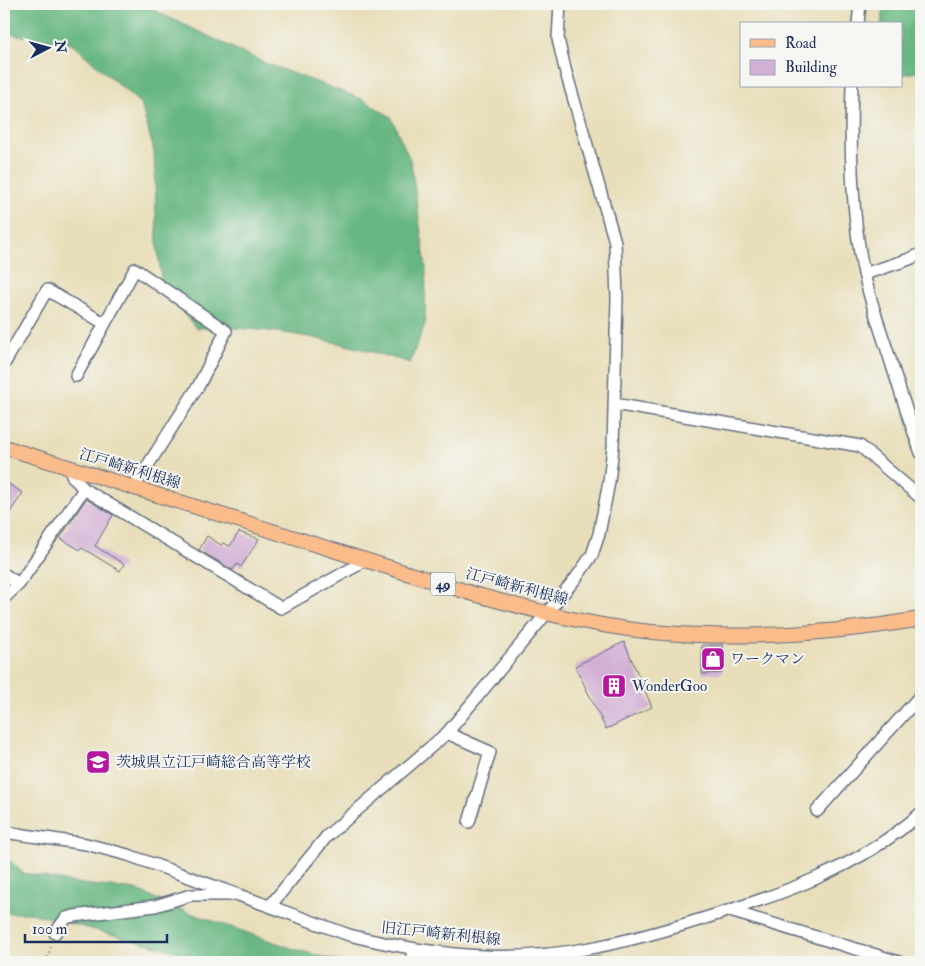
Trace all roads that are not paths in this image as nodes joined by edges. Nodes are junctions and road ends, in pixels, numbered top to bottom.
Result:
1 (560, 4) edge
2 (860, 4) edge
3 (858, 22) edge
4 (852, 88) edge
5 (921, 254) edge
6 (864, 274) junction
7 (104, 324) junction
8 (4, 364) edge
9 (76, 376) dead end
10 (614, 404) junction
11 (5, 446) edge
12 (921, 453) edge
13 (69, 467) junction
14 (134, 487) junction
15 (84, 489) junction
16 (921, 498) edge
17 (363, 559) junction
18 (4, 574) edge
19 (19, 584) junction
20 (4, 598) edge
21 (547, 614) junction
22 (921, 619) edge
23 (921, 695) edge
24 (447, 733) junction
25 (817, 811) dead end
26 (921, 813) edge
27 (469, 822) dead end
28 (4, 832) edge
29 (240, 895) junction
30 (270, 906) junction
31 (730, 911) junction
32 (55, 933) road end
33 (387, 945) junction
34 (437, 962) edge
35 (899, 962) edge

1 - 10 street
2 - 3 street
4 - 6 street
5 - 6 street
6 - 12 street
7 - 8 street
7 - 9 street
7 - 14 street
10 - 16 street
10 - 21 street
11 - 13 main road, 江戸崎新利根線 / 49
13 - 14 main road, 江戸崎新利根線 / 49
13 - 15 street
14 - 17 main road, 江戸崎新利根線 / 49
15 - 17 street
15 - 19 street
17 - 21 main road, 江戸崎新利根線 / 49
18 - 19 street
19 - 20 street
21 - 22 main road, 江戸崎新利根線 / 49
21 - 24 street
23 - 25 street
24 - 27 street
24 - 30 street
26 - 31 street, 旧江戸崎新利根線
28 - 29 street, 旧江戸崎新利根線
29 - 30 street, 旧江戸崎新利根線
29 - 32 street
30 - 33 street, 旧江戸崎新利根線
31 - 33 street, 旧江戸崎新利根線
31 - 35 street
33 - 34 street

